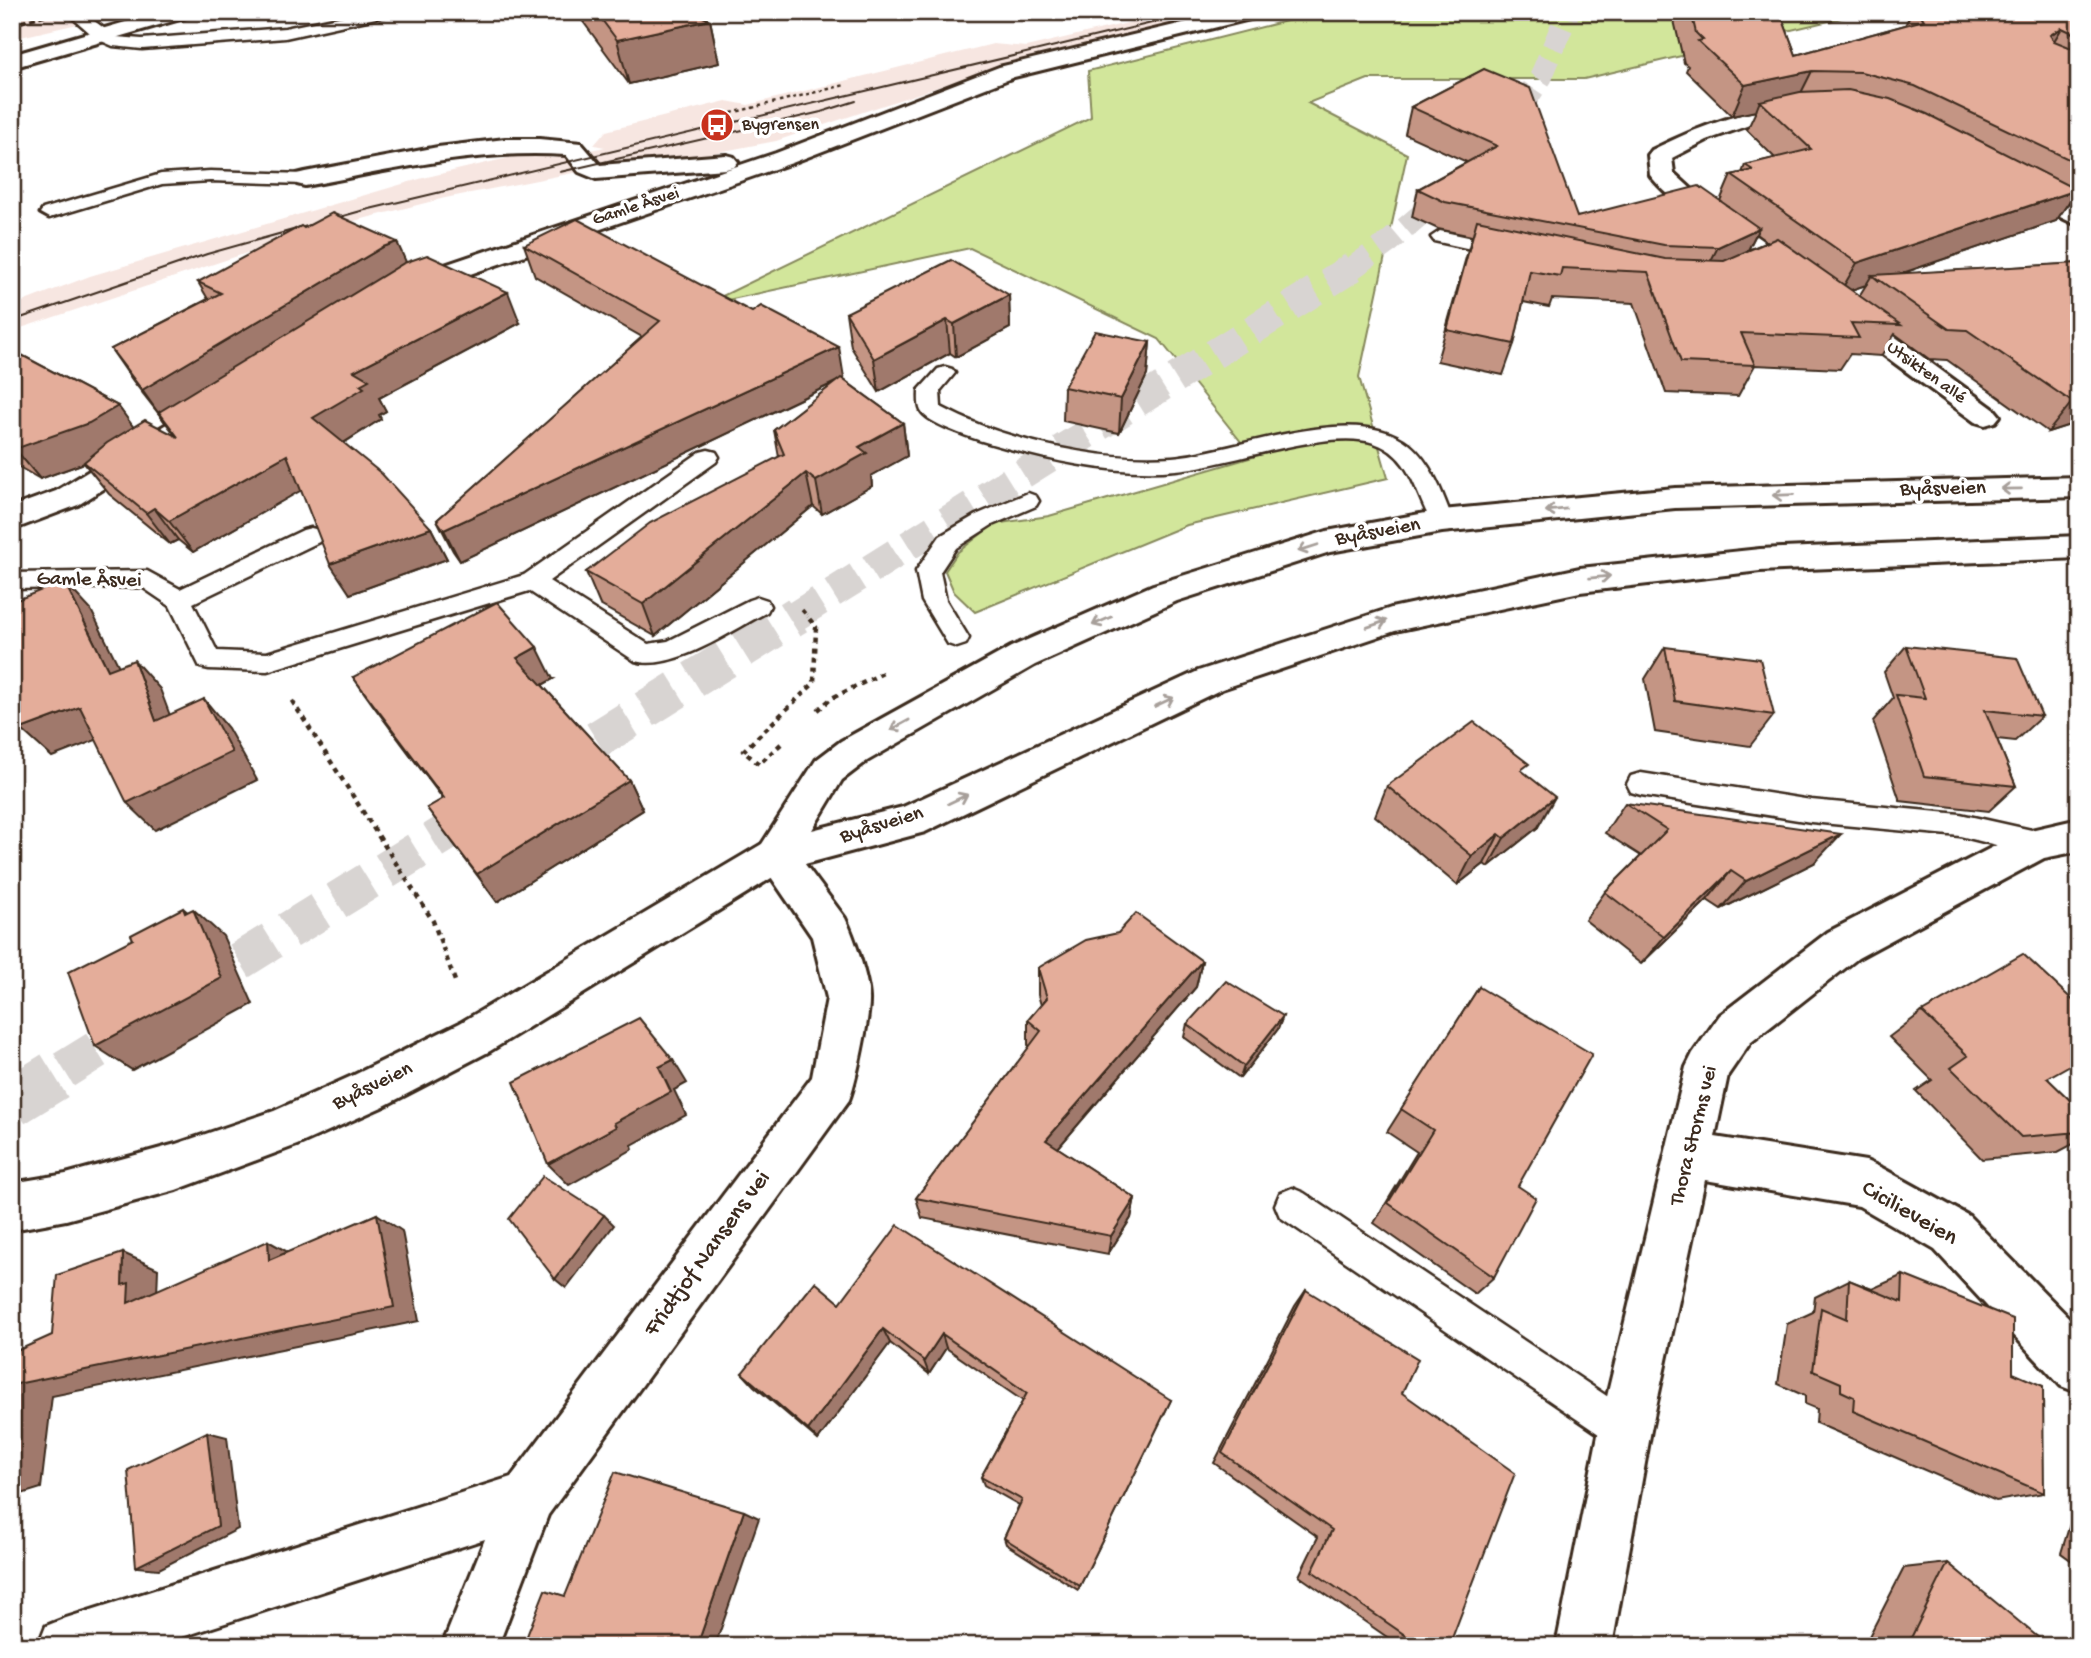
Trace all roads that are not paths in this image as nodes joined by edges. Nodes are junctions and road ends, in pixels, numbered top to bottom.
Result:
1 (73, 12) edge
2 (183, 12) edge
3 (385, 12) edge
4 (1255, 12) edge
5 (102, 36) junction
6 (12, 62) edge
7 (1827, 111) edge
8 (784, 158) junction
9 (1995, 176) edge
10 (304, 179) joint
11 (49, 213) dead end
12 (2079, 219) edge
13 (1440, 237) dead end
14 (1532, 256) edge
15 (385, 301) edge
16 (946, 373) dead end
17 (244, 388) edge
18 (1985, 416) dead end
19 (708, 457) dead end
20 (2079, 487) edge
21 (1028, 501) dead end
22 (12, 519) edge
23 (1442, 521) junction
24 (311, 536) edge
25 (2079, 547) edge
26 (12, 581) edge
27 (532, 581) junction
28 (179, 600) junction
29 (758, 606) road end
30 (957, 638) dead end
31 (1641, 784) dead end
32 (2079, 835) edge
33 (2036, 843) junction
34 (776, 855) junction
35 (1689, 1156) junction
36 (1292, 1205) dead end
37 (12, 1207) edge
38 (2079, 1368) edge
39 (1625, 1430) junction
40 (528, 1498) junction
41 (66, 1646) edge
42 (470, 1646) edge
43 (1584, 1646) edge

1 - 5 lane
2 - 5 street
3 - 5 lane
4 - 8 street, Gamle Åsvei
5 - 6 street
7 - 18 street, Utsikten allé
8 - 10 street, Gamle Åsvei
8 - 15 street, Gamle Åsvei
9 - 12 street
10 - 11 lane, Gamle Åsvei
13 - 14 lane
16 - 23 lane
17 - 22 street
19 - 27 lane
20 -> 23 street, Byåsveien
21 - 30 lane
23 -> 34 street, Byåsveien
24 - 28 lane
34 -> 25 street, Byåsveien
26 - 28 lane, Gamle Åsvei
27 - 28 lane
27 - 29 lane
31 - 33 lane, Thora Storms vei
32 - 33 street, Thora Storms vei
33 - 35 street, Thora Storms vei
34 - 37 street, Byåsveien
34 - 40 street, Fridtjof Nansens vei
35 - 38 street, Cicilieveien
35 - 39 street, Thora Storms vei
36 - 39 lane
39 - 43 street, Thora Storms vei
40 - 41 street
40 - 42 street, Fridtjof Nansens vei

